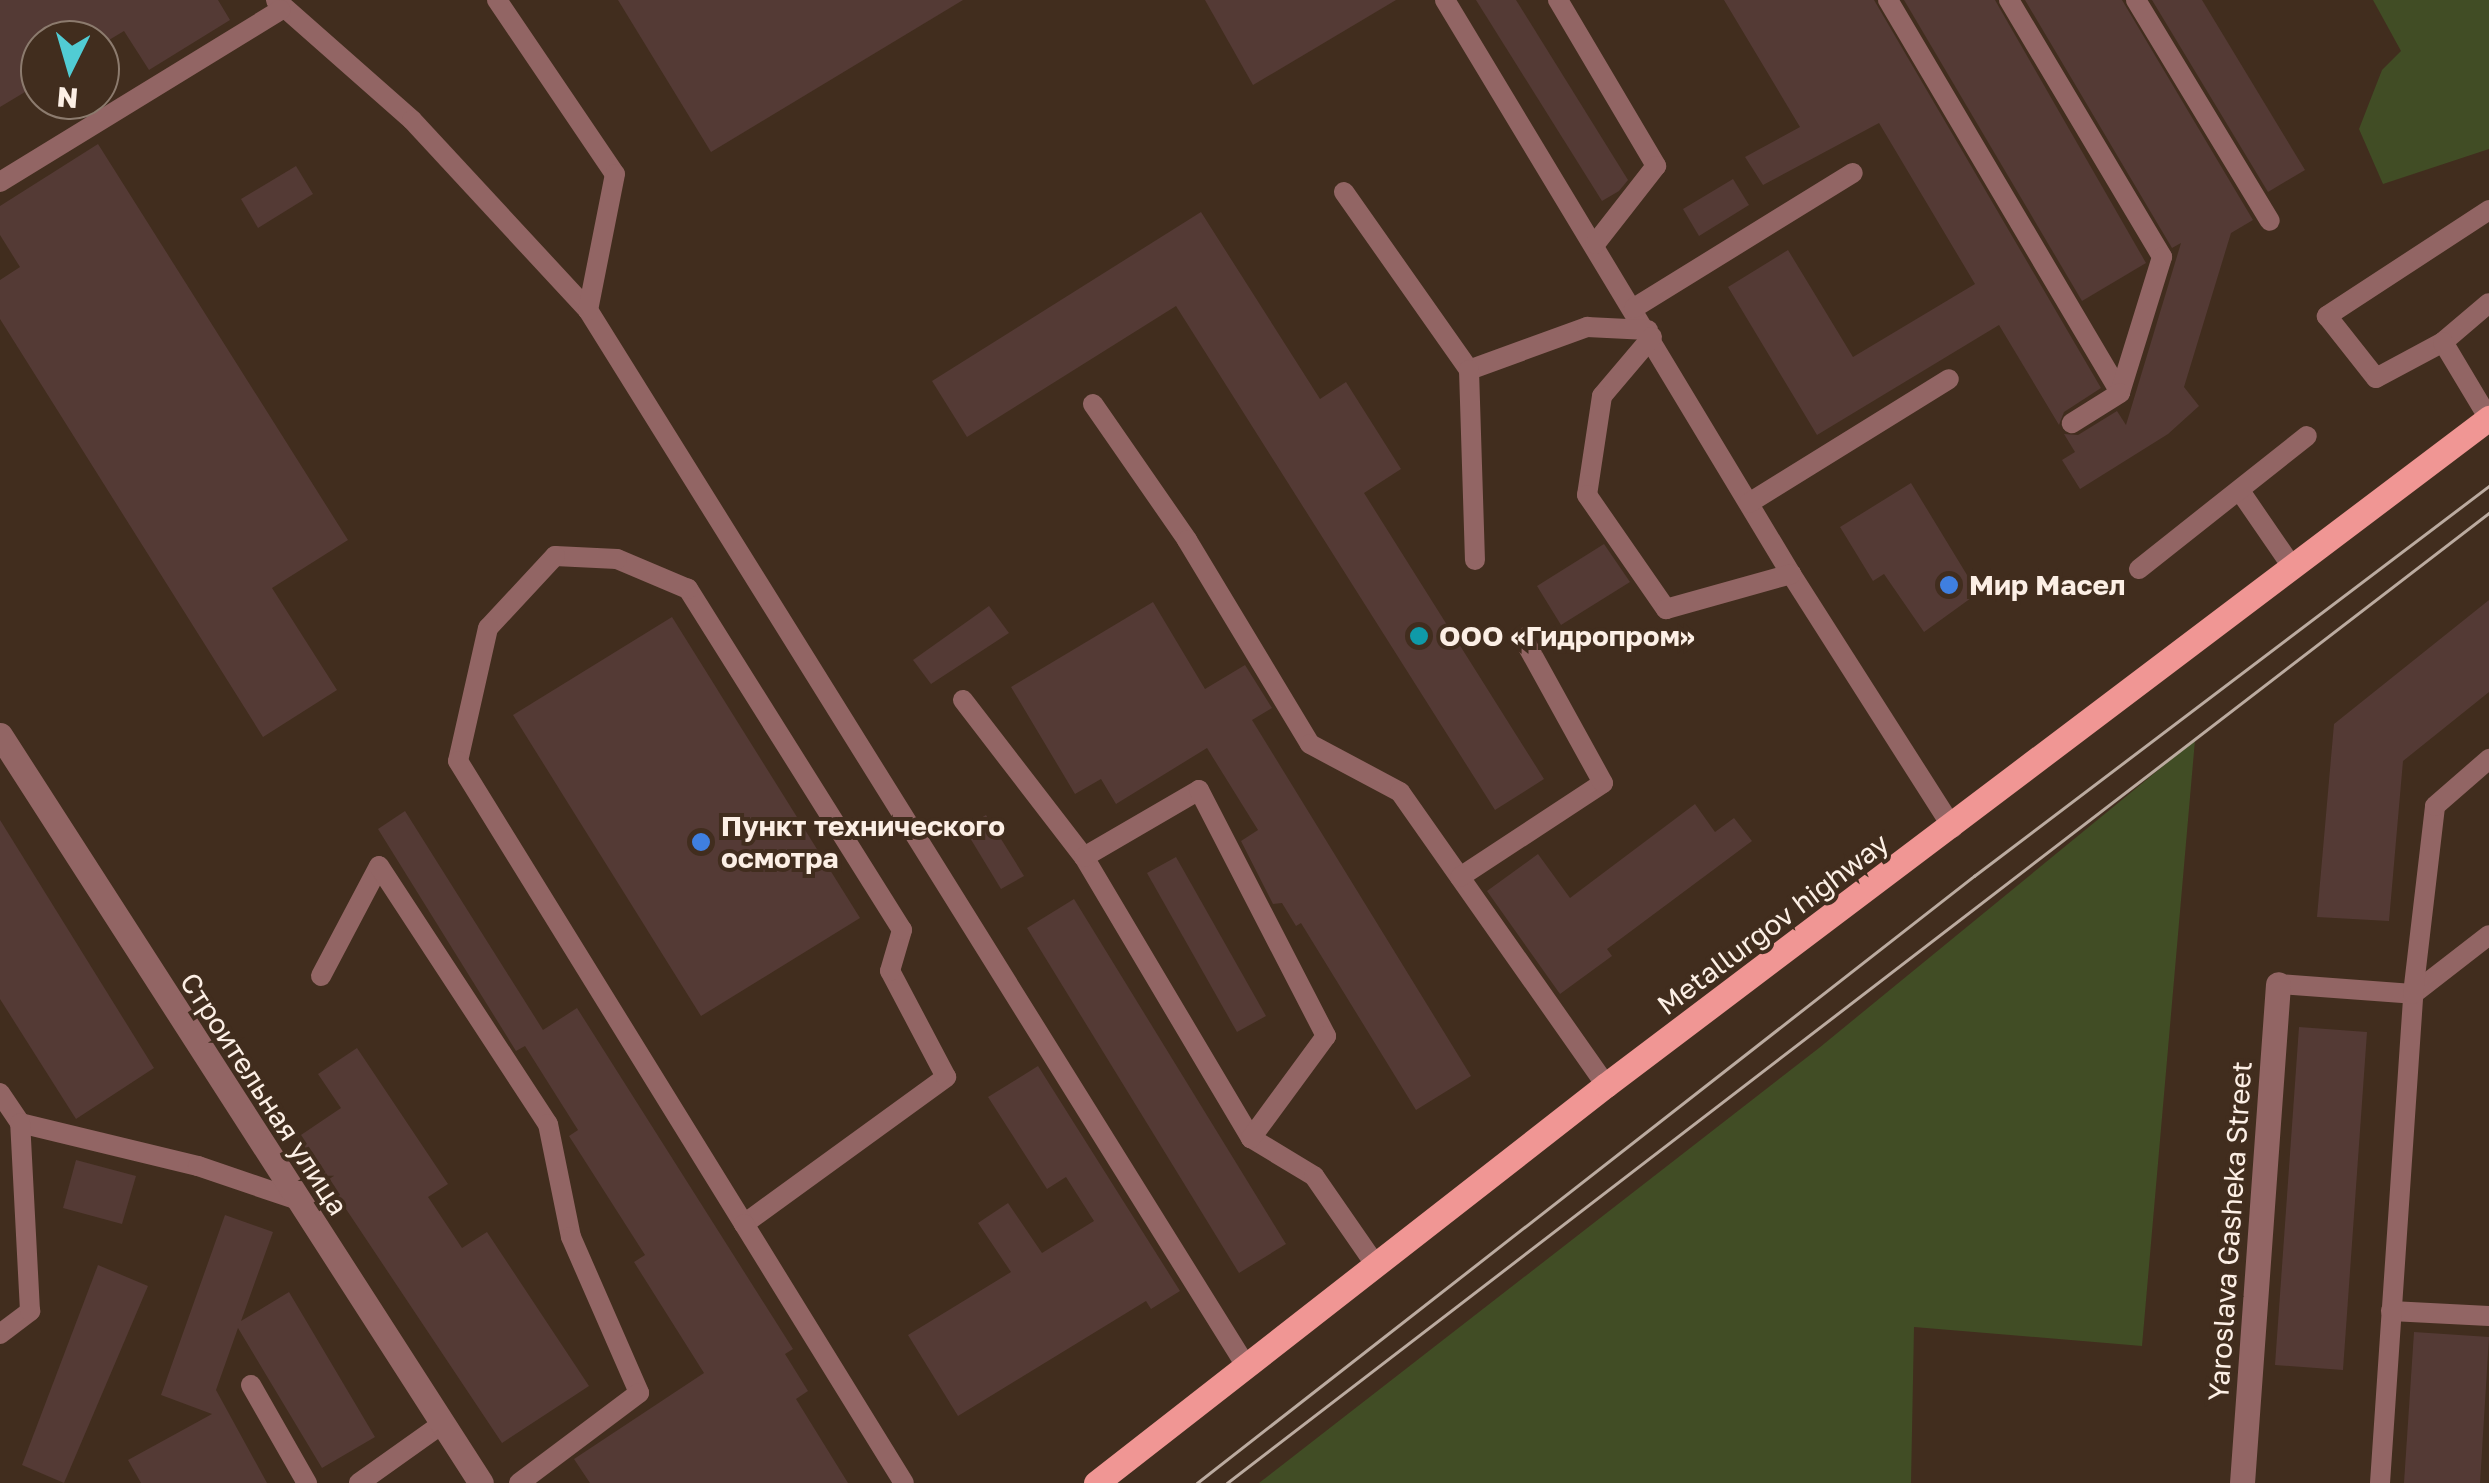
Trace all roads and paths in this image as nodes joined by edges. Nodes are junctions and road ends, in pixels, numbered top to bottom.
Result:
1 (497, 0) edge
2 (1445, 0) edge
3 (1558, 0) edge
4 (1888, 0) edge
5 (2010, 0) edge
6 (2136, 0) edge
7 (278, 5) edge
8 (1852, 173) dead end
9 (0, 182) edge
10 (1344, 192) dead end
11 (2489, 210) edge
12 (2270, 221) dead end
13 (1595, 244) junction
14 (2489, 303) edge
15 (1634, 308) junction
16 (588, 310) junction
17 (1650, 334) junction
18 (2443, 342) junction
19 (1469, 370) junction
20 (1949, 380) dead end
21 (2120, 393) junction
22 (1093, 404) dead end
23 (2489, 418) edge
24 (2072, 423) dead end
25 (2308, 436) dead end
26 (2240, 491) junction
27 (1749, 503) junction
28 (1475, 560) dead end
29 (2139, 568) dead end
30 (2293, 568) junction
31 (1791, 574) junction
32 (1523, 638) dead end
33 (963, 700) dead end
34 (0, 734) edge
35 (2489, 759) edge
36 (1954, 828) junction
37 (1084, 857) junction
38 (1460, 877) junction
39 (2489, 936) edge
40 (321, 976) dead end
41 (2278, 984) joint
42 (2413, 994) junction
43 (1606, 1085) junction
44 (0, 1093) edge
45 (20, 1123) junction
46 (1250, 1138) junction
47 (294, 1199) junction
48 (744, 1224) junction
49 (1375, 1264) junction
50 (2391, 1311) junction
51 (2489, 1316) edge
52 (0, 1334) edge
53 (1246, 1366) junction
54 (251, 1386) dead end
55 (442, 1424) junction
56 (307, 1483) edge
57 (359, 1483) edge
58 (481, 1483) edge
59 (519, 1483) edge
60 (904, 1483) edge
61 (1096, 1483) edge
62 (2242, 1483) edge
63 (2380, 1483) edge

1 - 16 lane
2 - 13 lane
3 - 13 lane
4 - 21 lane
5 - 21 lane
6 - 12 lane
7 - 9 lane
7 - 16 lane
8 - 15 lane
10 - 19 lane
11 - 18 lane
13 - 15 lane
14 - 18 lane
15 - 17 lane
16 - 53 lane
17 - 19 lane
17 - 27 lane
17 - 31 lane
18 - 23 lane
19 - 28 lane
20 - 27 lane
21 - 24 lane
22 - 38 lane
23 - 30 main road, Metallurgov highway
25 - 26 lane
26 - 29 lane
26 - 30 lane
27 - 31 lane
30 - 36 main road, Metallurgov highway
31 - 36 lane
32 - 38 lane
33 - 37 lane
34 - 47 street, Строительная улица
35 - 42 lane
36 - 43 main road, Metallurgov highway
37 - 46 lane
37 - 46 lane
38 - 43 lane
39 - 42 lane
40 - 59 lane
41 - 42 lane
41 - 62 street, Yaroslava Gasheka Street
42 - 50 lane
43 - 49 main road, Metallurgov highway
44 - 45 lane
45 - 47 lane
45 - 52 lane
46 - 49 lane
47 - 55 street, Строительная улица
48 - 48 lane
48 - 60 lane
49 - 53 main road, Metallurgov highway
50 - 51 lane
50 - 63 lane
53 - 61 main road, Metallurgov highway
54 - 56 lane
55 - 57 lane
55 - 58 street, Строительная улица

